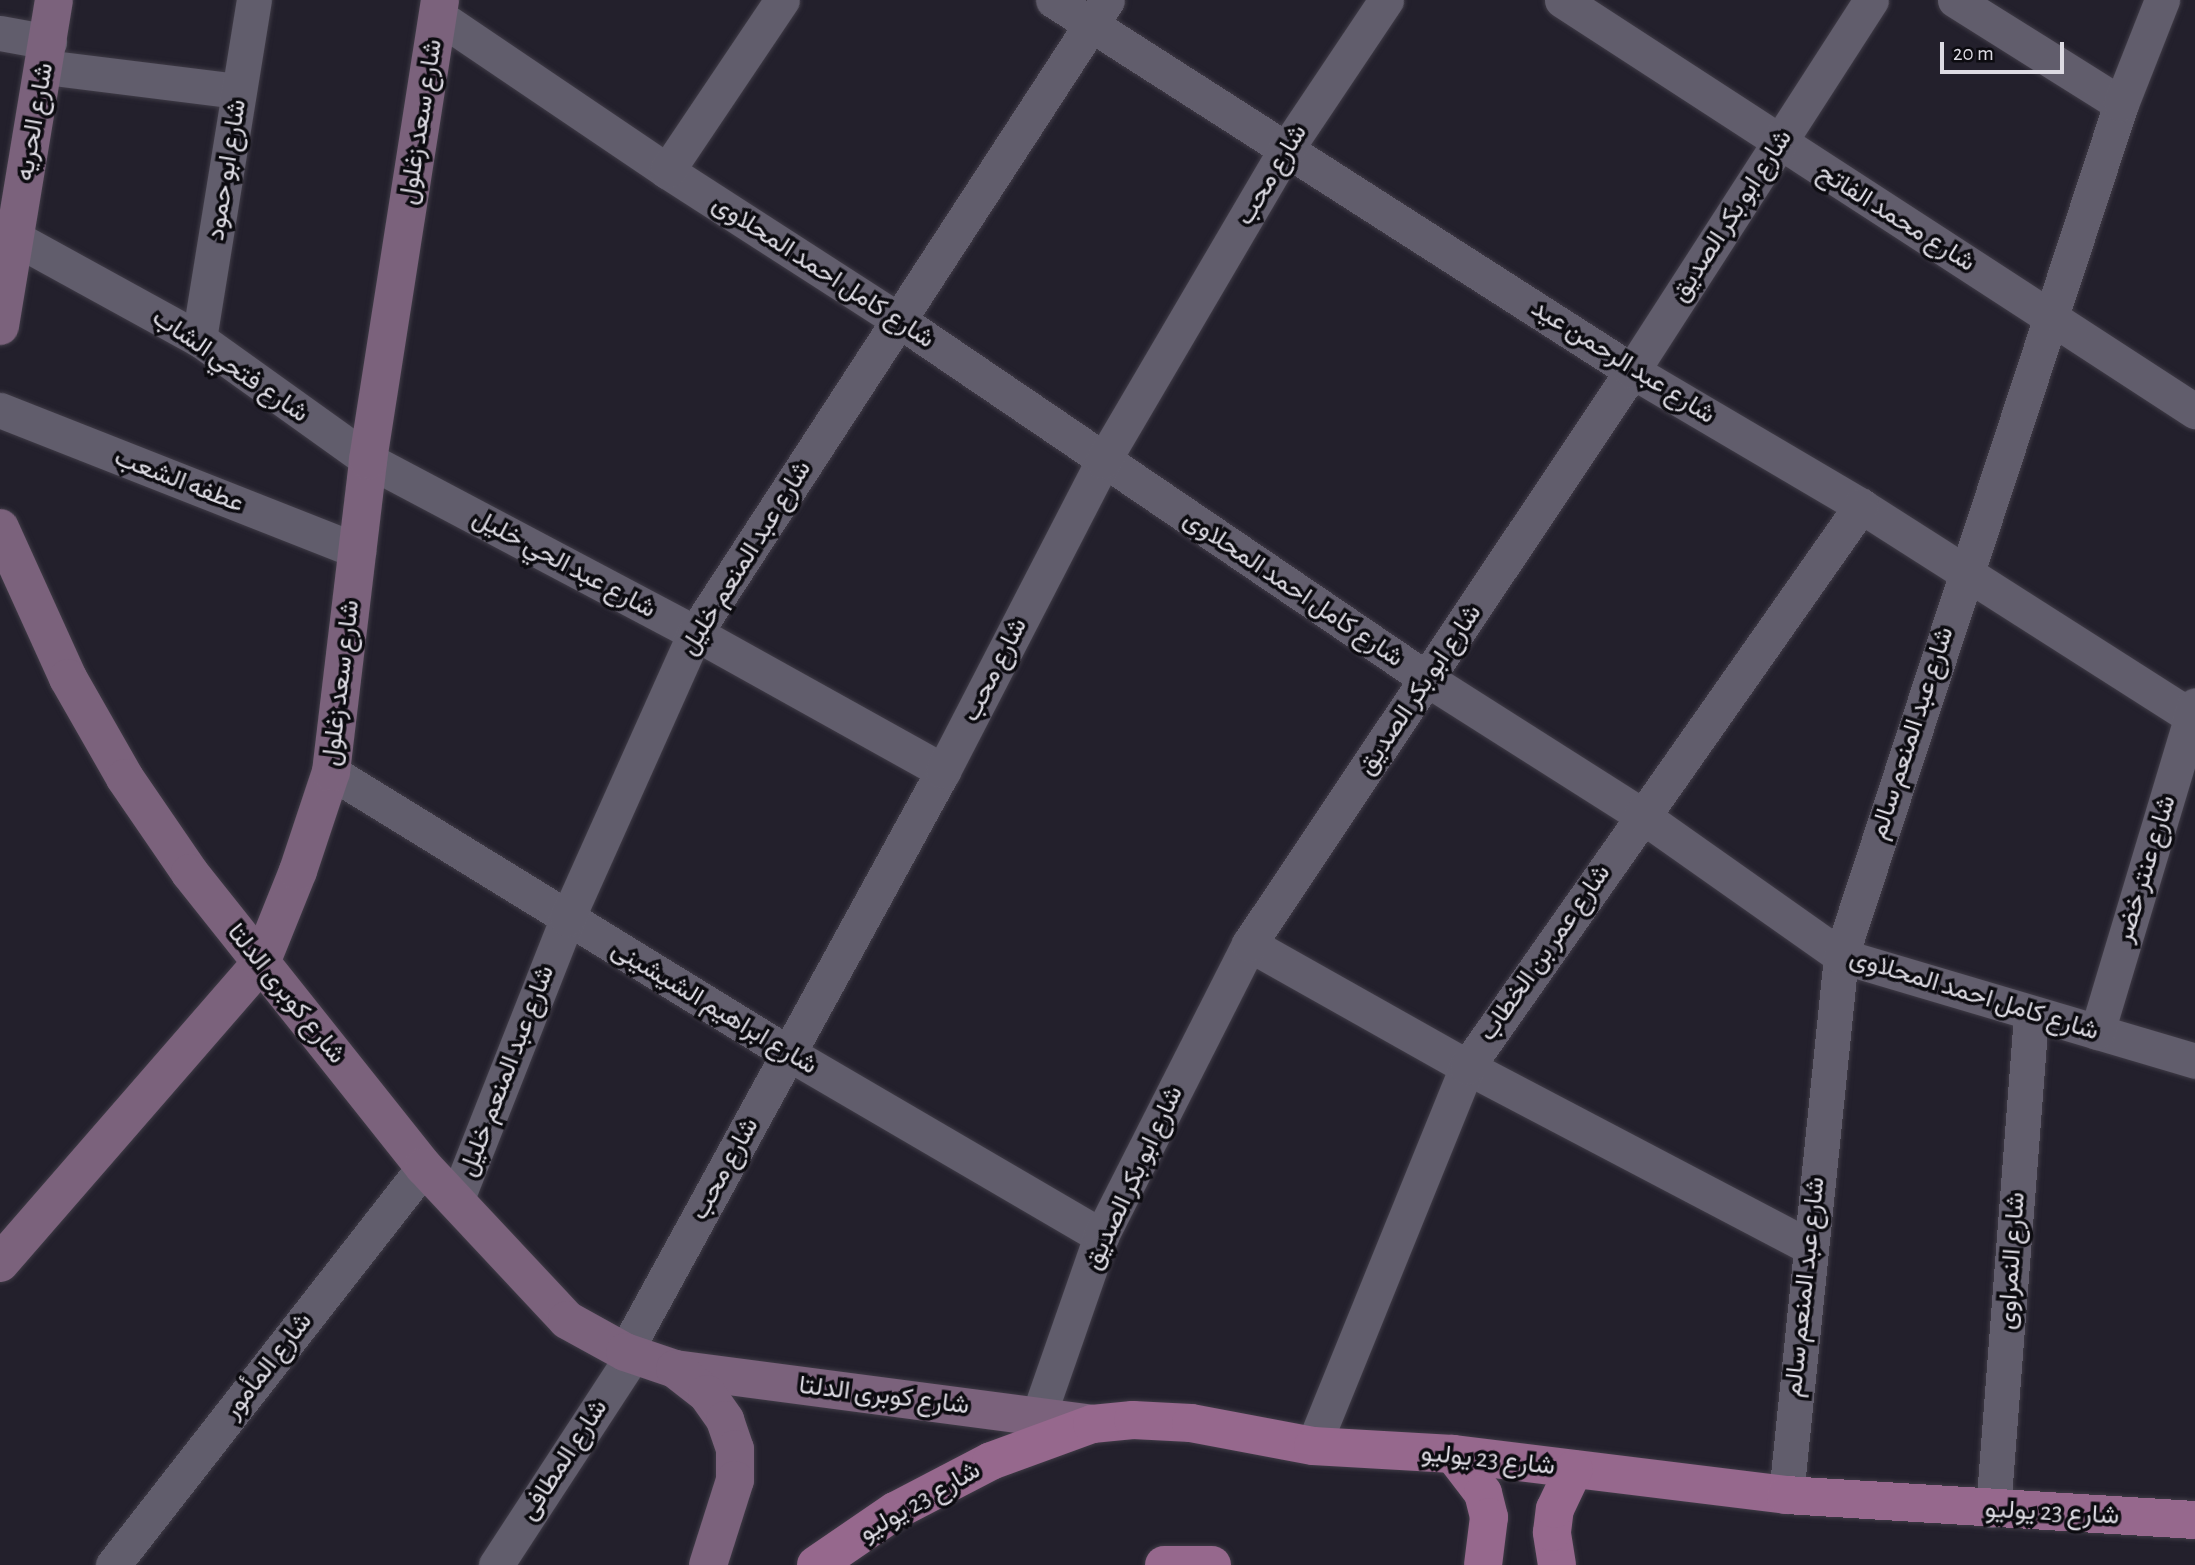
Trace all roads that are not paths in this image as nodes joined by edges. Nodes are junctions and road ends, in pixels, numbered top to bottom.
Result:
1 (54, 0) edge
2 (254, 0) edge
3 (782, 0) edge
4 (1053, 0) edge
5 (1386, 0) edge
6 (1563, 0) edge
7 (1871, 0) edge
8 (1955, 0) edge
9 (2162, 0) edge
10 (439, 8) edge
11 (1099, 12) edge
12 (0, 33) edge
13 (47, 55) junction
14 (239, 92) junction
15 (2121, 104) junction
16 (1778, 144) junction
17 (1287, 148) junction
18 (667, 171) junction
19 (15, 238) junction
20 (2053, 318) junction
21 (897, 319) junction
22 (0, 326) edge
23 (200, 339) junction
24 (1632, 371) junction
25 (0, 410) edge
26 (2195, 411) edge
27 (368, 460) junction
28 (1103, 461) junction
29 (1861, 506) junction
30 (0, 528) edge
31 (358, 551) junction
32 (1964, 574) junction
33 (695, 633) junction
34 (1427, 679) junction
35 (2194, 714) edge
36 (943, 771) junction
37 (331, 772) junction
38 (1641, 815) junction
39 (567, 919) junction
40 (1248, 944) junction
41 (1841, 956) junction
42 (261, 963) junction
43 (2031, 1013) junction
44 (2097, 1032) junction
45 (788, 1053) junction
46 (2195, 1061) edge
47 (1467, 1067) junction
48 (424, 1167) junction
49 (456, 1201) junction
50 (1101, 1236) junction
51 (1808, 1246) junction
52 (0, 1264) edge
53 (629, 1354) junction
54 (676, 1369) junction
55 (1038, 1417) junction
56 (1092, 1424) junction
57 (1313, 1446) junction
58 (1453, 1454) junction
59 (1574, 1469) junction
60 (1786, 1494) junction
61 (1993, 1510) junction
62 (2195, 1520) edge
63 (113, 1565) edge
64 (496, 1565) edge
65 (708, 1565) edge
66 (816, 1565) edge
67 (1164, 1565) edge
68 (1212, 1565) edge
69 (1483, 1565) edge
70 (1557, 1565) edge

1 - 13 street, شارع الحريه
2 - 14 street, شارع ابو حمود
3 - 18 street
4 - 11 street, شارع عبد الرحمن عيد
5 - 17 street, شارع محب
6 - 16 street, شارع محمد الفاتح
7 - 16 street, شارع ابو بكر الصديق
8 - 15 street
9 - 15 street, شارع عبد المنعم سالم
10 - 18 street, شارع كامل احمد المحلاوى
10 - 27 street, شارع سعد زغلول
11 - 17 street, شارع عبد الرحمن عيد
11 - 21 street, شارع عبد المنعم خليل
12 - 13 street
13 - 14 street
13 - 19 street, شارع الحريه
14 - 23 street, شارع ابو حمود
15 - 20 street, شارع عبد المنعم سالم
16 - 20 street, شارع محمد الفاتح
16 - 24 street, شارع ابو بكر الصديق
17 - 24 street, شارع عبد الرحمن عيد
17 - 28 street, شارع محب
18 - 21 street, شارع كامل احمد المحلاوى
19 - 22 street, شارع الحريه
19 - 23 street, شارع فتحي الشاب
20 - 26 street, شارع محمد الفاتح
20 - 32 street, شارع عبد المنعم سالم
21 - 28 street, شارع كامل احمد المحلاوى
21 - 33 street, شارع عبد المنعم خليل
23 - 27 street, شارع فتحي الشاب
24 - 29 street, شارع عبد الرحمن عيد
24 - 34 street, شارع ابو بكر الصديق
25 - 31 street, عطفه الشعب
27 - 31 street, شارع سعد زغلول
27 - 33 street, شارع عبد الحي خليل
28 - 34 street, شارع كامل احمد المحلاوى
28 - 36 street, شارع محب
29 - 32 street, شارع عبد الرحمن عيد
29 - 38 street, شارع عمر بن الخطاب
30 - 42 street, شارع كوبرى الدلتا
31 - 37 street, شارع سعد زغلول
32 - 35 street, شارع عبد الرحمن عيد
32 - 41 street, شارع عبد المنعم سالم
33 - 36 street, شارع عبد الحي خليل
33 - 39 street, شارع عبد المنعم خليل
34 - 38 street, شارع كامل احمد المحلاوى
34 - 40 street, شارع ابو بكر الصديق
35 - 44 street, شارع عنتر خضر
36 - 45 street, شارع محب
37 - 39 street, شارع ابراهيم الشيشينى
37 - 42 street, شارع سعد زغلول
38 - 41 street, شارع كامل احمد المحلاوى
38 - 47 street, شارع عمر بن الخطاب
39 - 45 street, شارع ابراهيم الشيشينى
39 - 49 street, شارع عبد المنعم خليل
40 - 47 street
40 - 50 street, شارع ابو بكر الصديق
41 - 43 street, شارع كامل احمد المحلاوى
41 - 51 street, شارع عبد المنعم سالم
42 - 48 street, شارع كوبرى الدلتا
42 - 52 street, شارع سعد زغلول
43 - 44 street, شارع كامل احمد المحلاوى
43 - 61 street, شارع النمراوى
44 - 46 street, شارع كامل احمد المحلاوى
45 - 50 street, شارع ابراهيم الشيشينى
45 - 53 street, شارع محب
47 - 51 street
47 - 57 street, شارع عمر بن الخطاب
48 - 49 street, شارع كوبرى الدلتا
48 - 63 street, شارع المأمور
49 - 53 street, شارع كوبرى الدلتا
50 - 55 street, شارع ابو بكر الصديق
51 - 60 street, شارع عبد المنعم سالم
53 - 54 street, شارع كوبرى الدلتا
53 - 64 street, شارع المطافى
54 - 55 street, شارع كوبرى الدلتا
54 - 65 street, شارع كوبرى الدلتا
55 - 56 street, شارع كوبرى الدلتا
56 - 57 main road, شارع 23 يوليو
56 - 66 main road, شارع 23 يوليو
57 - 58 main road, شارع 23 يوليو
58 - 59 main road, شارع 23 يوليو
58 - 69 main road
59 - 60 main road, شارع 23 يوليو
59 - 70 main road
60 - 61 main road, شارع 23 يوليو
61 - 62 main road, شارع 23 يوليو
67 - 68 main road

